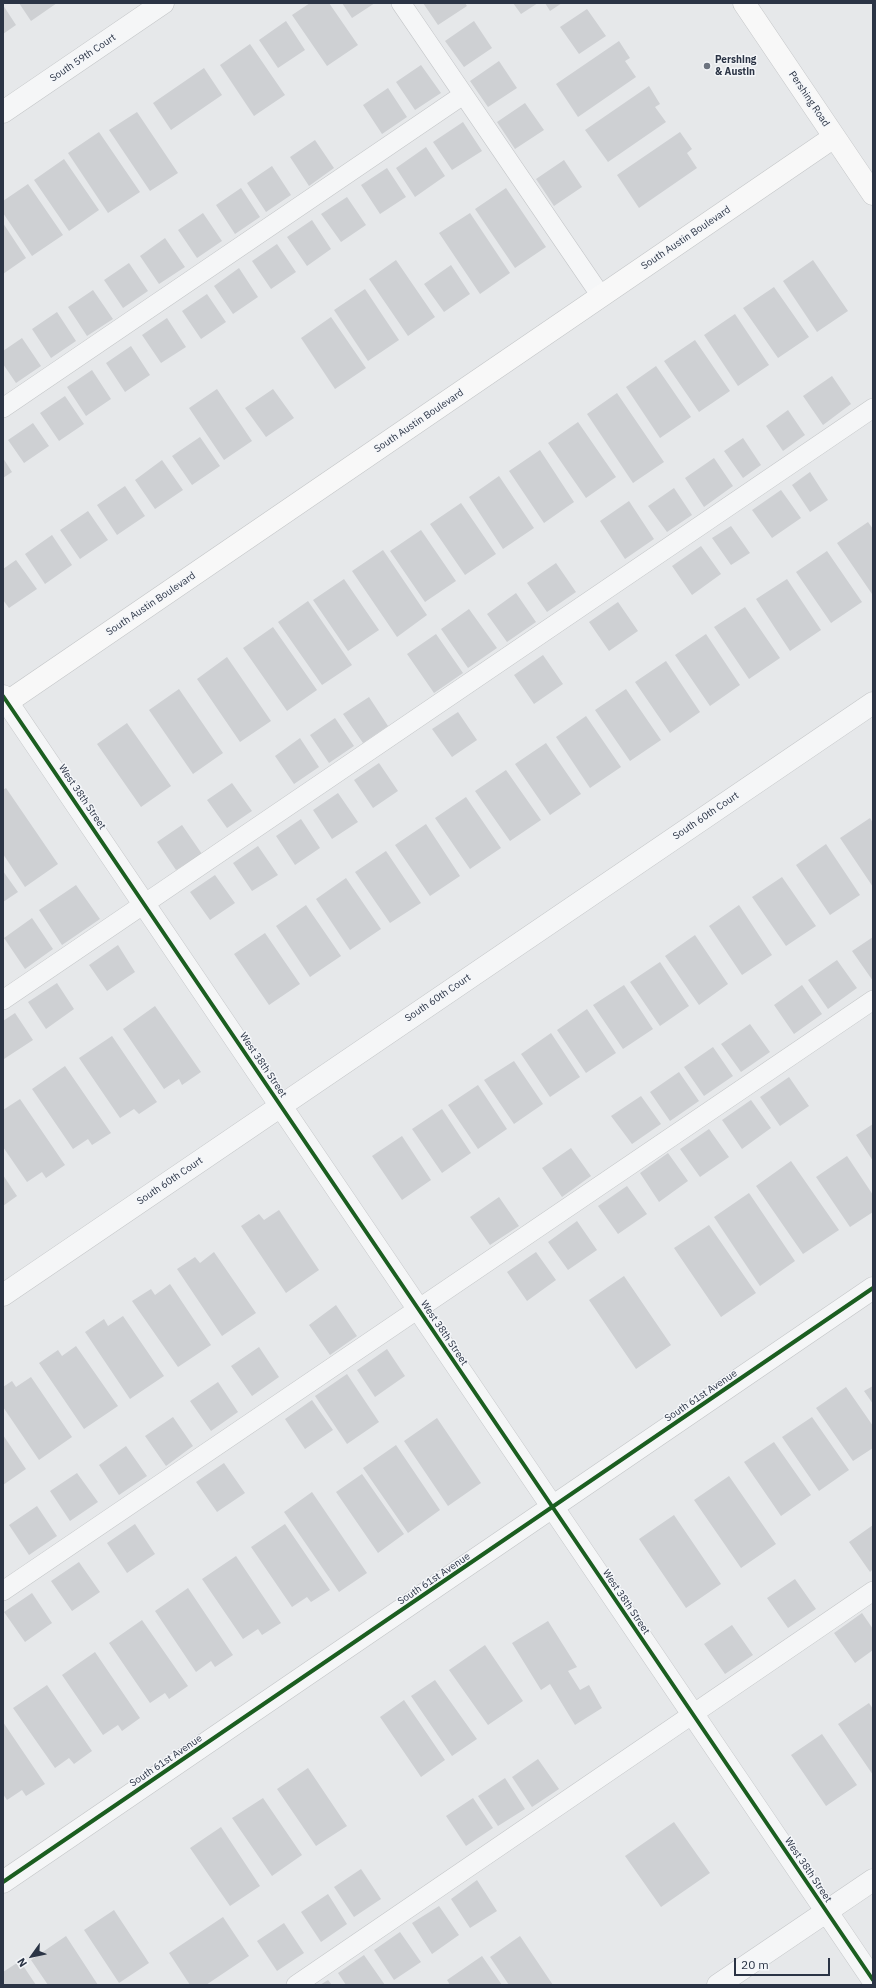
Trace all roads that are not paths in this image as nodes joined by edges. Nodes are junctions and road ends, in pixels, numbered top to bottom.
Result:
1 (163, 3) edge
2 (400, 3) edge
3 (744, 3) edge
4 (462, 95) junction
5 (3, 112) edge
6 (834, 137) junction
7 (873, 194) edge
8 (601, 296) junction
9 (3, 408) edge
10 (873, 408) edge
11 (5, 701) edge
12 (873, 703) edge
13 (145, 904) junction
14 (3, 1000) edge
15 (873, 1000) edge
16 (280, 1105) junction
17 (873, 1288) edge
18 (3, 1295) edge
19 (418, 1309) junction
20 (552, 1507) junction
21 (3, 1590) edge
22 (873, 1591) edge
23 (693, 1714) junction
24 (873, 1880) edge
25 (3, 1882) edge
26 (826, 1911) junction
27 (873, 1980) edge
28 (296, 1985) edge
29 (718, 1985) edge

1 - 5 street, South 59th Court
2 - 4 lane
3 - 6 street, Pershing Road
4 - 8 lane
4 - 9 lane
6 - 7 street, Pershing Road
6 - 8 street, South Austin Boulevard
8 - 11 street, South Austin Boulevard
10 - 13 lane
11 - 13 street, West 38th Street
12 - 16 street, South 60th Court
13 - 14 lane
13 - 16 street, West 38th Street
15 - 19 lane
16 - 18 street, South 60th Court
16 - 19 street, West 38th Street
17 - 20 street, South 61st Avenue
19 - 20 street, West 38th Street
19 - 21 lane
20 - 23 street, West 38th Street
20 - 25 street, South 61st Avenue
22 - 23 lane
23 - 26 street, West 38th Street
23 - 28 lane
24 - 26 street
26 - 27 street, West 38th Street
26 - 29 street

